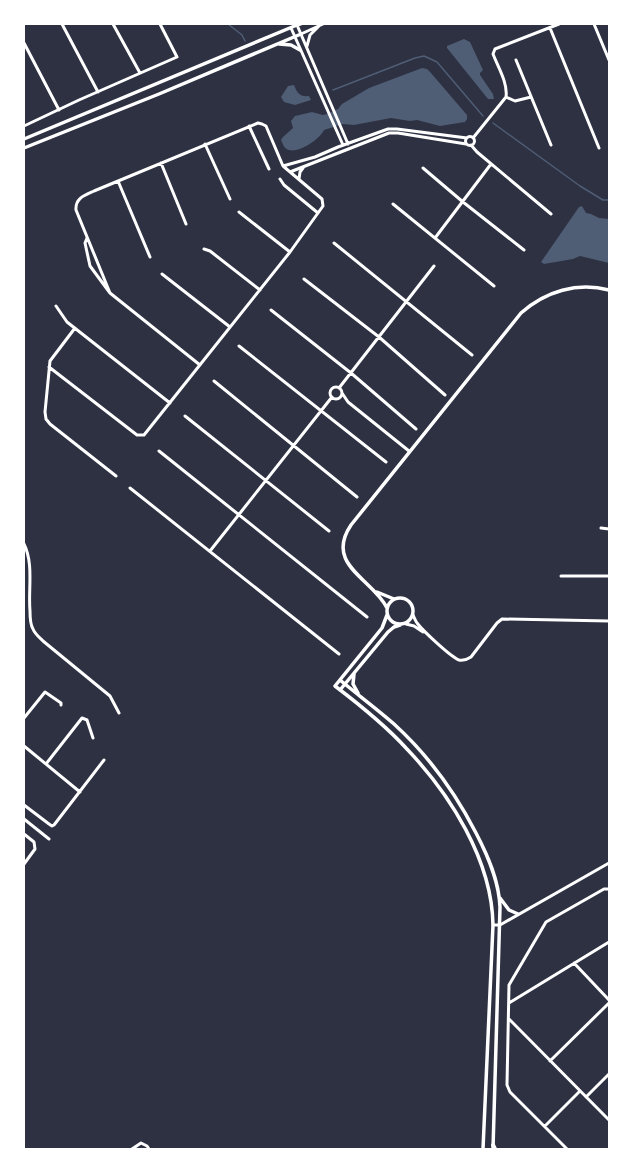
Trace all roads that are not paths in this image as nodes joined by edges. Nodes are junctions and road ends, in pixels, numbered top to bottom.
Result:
1 (62, 24) edge
2 (113, 24) edge
3 (160, 24) edge
4 (298, 24) edge
5 (323, 24) edge
6 (559, 24) edge
7 (594, 24) edge
8 (290, 26) edge
9 (319, 26) junction
10 (550, 28) junction
11 (301, 34) junction
12 (294, 37) junction
13 (24, 43) edge
14 (278, 44) junction
15 (306, 47) junction
16 (300, 50) junction
17 (516, 60) dead end
18 (609, 60) edge
19 (140, 73) junction
20 (98, 92) junction
21 (506, 97) junction
22 (531, 97) junction
23 (59, 110) junction
24 (24, 126) edge
25 (249, 126) junction
26 (415, 131) junction
27 (430, 134) junction
28 (414, 136) junction
29 (430, 138) junction
30 (467, 138) junction
31 (473, 138) junction
32 (24, 139) edge
33 (205, 144) junction
34 (347, 144) junction
35 (466, 144) junction
36 (343, 145) junction
37 (471, 145) junction
38 (551, 145) dead end
39 (24, 148) edge
40 (349, 148) junction
41 (599, 148) dead end
42 (345, 150) junction
43 (315, 157) junction
44 (317, 162) junction
45 (161, 163) junction
46 (491, 164) junction
47 (283, 166) junction
48 (304, 167) junction
49 (423, 168) dead end
50 (269, 169) dead end
51 (290, 172) junction
52 (280, 179) dead end
53 (299, 179) junction
54 (118, 181) junction
55 (230, 199) dead end
56 (463, 202) junction
57 (393, 204) dead end
58 (239, 212) dead end
59 (318, 213) junction
60 (551, 214) dead end
61 (186, 224) dead end
62 (87, 238) junction
63 (435, 238) junction
64 (334, 243) dead end
65 (204, 249) dead end
66 (524, 250) dead end
67 (290, 252) junction
68 (150, 257) dead end
69 (434, 266) dead end
70 (162, 274) dead end
71 (304, 279) dead end
72 (494, 286) dead end
73 (260, 290) junction
74 (609, 290) edge
75 (110, 293) junction
76 (407, 301) junction
77 (56, 306) dead end
78 (271, 310) dead end
79 (230, 327) junction
80 (75, 328) junction
81 (379, 337) junction
82 (239, 346) dead end
83 (472, 355) dead end
84 (50, 366) junction
85 (200, 366) junction
86 (351, 373) junction
87 (214, 381) dead end
88 (339, 388) junction
89 (342, 393) junction
90 (445, 395) dead end
91 (332, 397) junction
92 (338, 398) junction
93 (348, 402) junction
94 (170, 404) junction
95 (322, 410) junction
96 (185, 416) dead end
97 (416, 428) dead end
98 (294, 446) junction
99 (409, 451) junction
100 (159, 452) dead end
101 (386, 462) dead end
102 (116, 476) dead end
103 (265, 481) junction
104 (130, 488) dead end
105 (357, 497) dead end
106 (238, 514) junction
107 (601, 528) dead end
108 (609, 529) edge
109 (328, 531) dead end
110 (24, 544) edge
111 (210, 550) junction
112 (561, 576) dead end
113 (609, 576) edge
114 (373, 590) junction
115 (394, 599) junction
116 (387, 608) junction
117 (387, 615) junction
118 (413, 615) junction
119 (367, 617) dead end
120 (609, 621) edge
121 (406, 624) junction
122 (400, 625) junction
123 (428, 635) junction
124 (339, 654) dead end
125 (354, 673) junction
126 (340, 680) junction
127 (345, 684) junction
128 (340, 690) junction
129 (360, 697) junction
130 (61, 705) dead end
131 (119, 713) dead end
132 (24, 718) edge
133 (93, 738) dead end
134 (24, 746) edge
135 (104, 760) dead end
136 (46, 764) junction
137 (80, 792) junction
138 (24, 804) edge
139 (24, 819) edge
140 (24, 834) edge
141 (49, 839) dead end
142 (609, 863) edge
143 (24, 864) edge
144 (609, 889) edge
145 (500, 897) junction
146 (518, 914) junction
147 (492, 925) junction
148 (500, 925) junction
149 (609, 942) edge
150 (574, 963) junction
151 (609, 1000) edge
152 (509, 1003) junction
153 (609, 1003) edge
154 (509, 1019) junction
155 (550, 1061) junction
156 (609, 1074) edge
157 (580, 1091) junction
158 (586, 1097) junction
159 (609, 1120) edge
160 (545, 1126) junction
161 (483, 1137) junction
162 (494, 1148) edge
163 (132, 1149) edge
164 (149, 1149) edge
165 (480, 1149) edge
166 (483, 1149) edge
167 (567, 1149) edge

1 - 20 street
2 - 19 street
3 - 19 street
4 - 8 street
4 - 11 street
5 - 9 street
6 - 10 street
7 - 18 street
8 - 12 street
8 - 32 street
9 - 11 street
9 - 15 street
10 - 21 street
10 - 41 street
11 - 12 street
11 - 15 street
12 - 14 street
12 - 16 street
13 - 23 street
14 - 16 street
14 - 39 street
15 - 34 street
16 - 36 street
17 - 22 street
19 - 20 street
20 - 23 street
21 - 22 street
21 - 31 street
22 - 38 street
23 - 24 street
25 - 33 street
25 - 47 street
25 - 50 street
26 - 27 street
26 - 28 street
26 - 34 street
27 - 29 street
27 - 30 street
28 - 29 street
28 - 40 street
29 - 35 street
30 - 31 street
30 - 35 street
31 - 37 street
33 - 45 street
33 - 55 street
34 - 36 street
34 - 40 street
35 - 37 street
36 - 42 street
36 - 43 street
37 - 46 street
40 - 42 street
42 - 44 street
43 - 44 street
43 - 47 street
44 - 48 street
45 - 54 street
45 - 61 street
46 - 56 street
46 - 60 street
47 - 51 street
48 - 51 street
48 - 53 street
49 - 56 street
51 - 53 street
52 - 59 street
53 - 59 street
54 - 62 street
54 - 68 street
56 - 63 street
56 - 66 street
57 - 63 street
58 - 67 street
59 - 67 street
62 - 75 street
62 - 75 street
63 - 72 street
64 - 76 street
65 - 73 street
67 - 73 street
69 - 76 street
70 - 79 street
71 - 81 street
73 - 79 street
74 - 99 street
75 - 85 street
76 - 81 street
76 - 83 street
77 - 80 street
78 - 86 street
79 - 85 street
80 - 84 street
80 - 94 street
81 - 86 street
81 - 90 street
82 - 95 street
84 - 94 street
84 - 102 street
85 - 94 street
86 - 88 street
86 - 97 street
87 - 98 street
88 - 89 street
88 - 91 street
89 - 92 street
89 - 93 street
91 - 92 street
91 - 95 street
92 - 93 street
93 - 99 street
95 - 98 street
95 - 101 street
96 - 103 street
98 - 103 street
98 - 105 street
99 - 114 street
100 - 106 street
103 - 106 street
103 - 109 street
104 - 111 street
106 - 111 street
106 - 119 street
107 - 108 street
110 - 131 street
111 - 124 street
112 - 113 street
114 - 115 street
114 - 116 street
115 - 116 street
115 - 118 street
116 - 117 street
117 - 122 street
117 - 126 street
118 - 121 street
118 - 123 street
120 - 123 street
121 - 122 street
121 - 123 street
122 - 125 street
125 - 127 street
125 - 129 street
126 - 127 street
126 - 128 street
127 - 128 street
127 - 129 street
128 - 147 street
129 - 145 street
130 - 132 street
133 - 136 street
134 - 136 street
135 - 137 street
136 - 137 street
137 - 138 street
139 - 141 street
140 - 143 street
142 - 146 street
144 - 152 street
145 - 146 street
145 - 148 street
146 - 148 street
147 - 148 street
147 - 161 street
148 - 162 street
149 - 150 street
150 - 151 street
150 - 152 street
152 - 154 street
153 - 155 street
154 - 155 street
154 - 160 street
155 - 157 street
156 - 158 street
157 - 158 street
157 - 160 street
158 - 159 street
160 - 167 street
161 - 165 street
161 - 166 street
163 - 164 street

